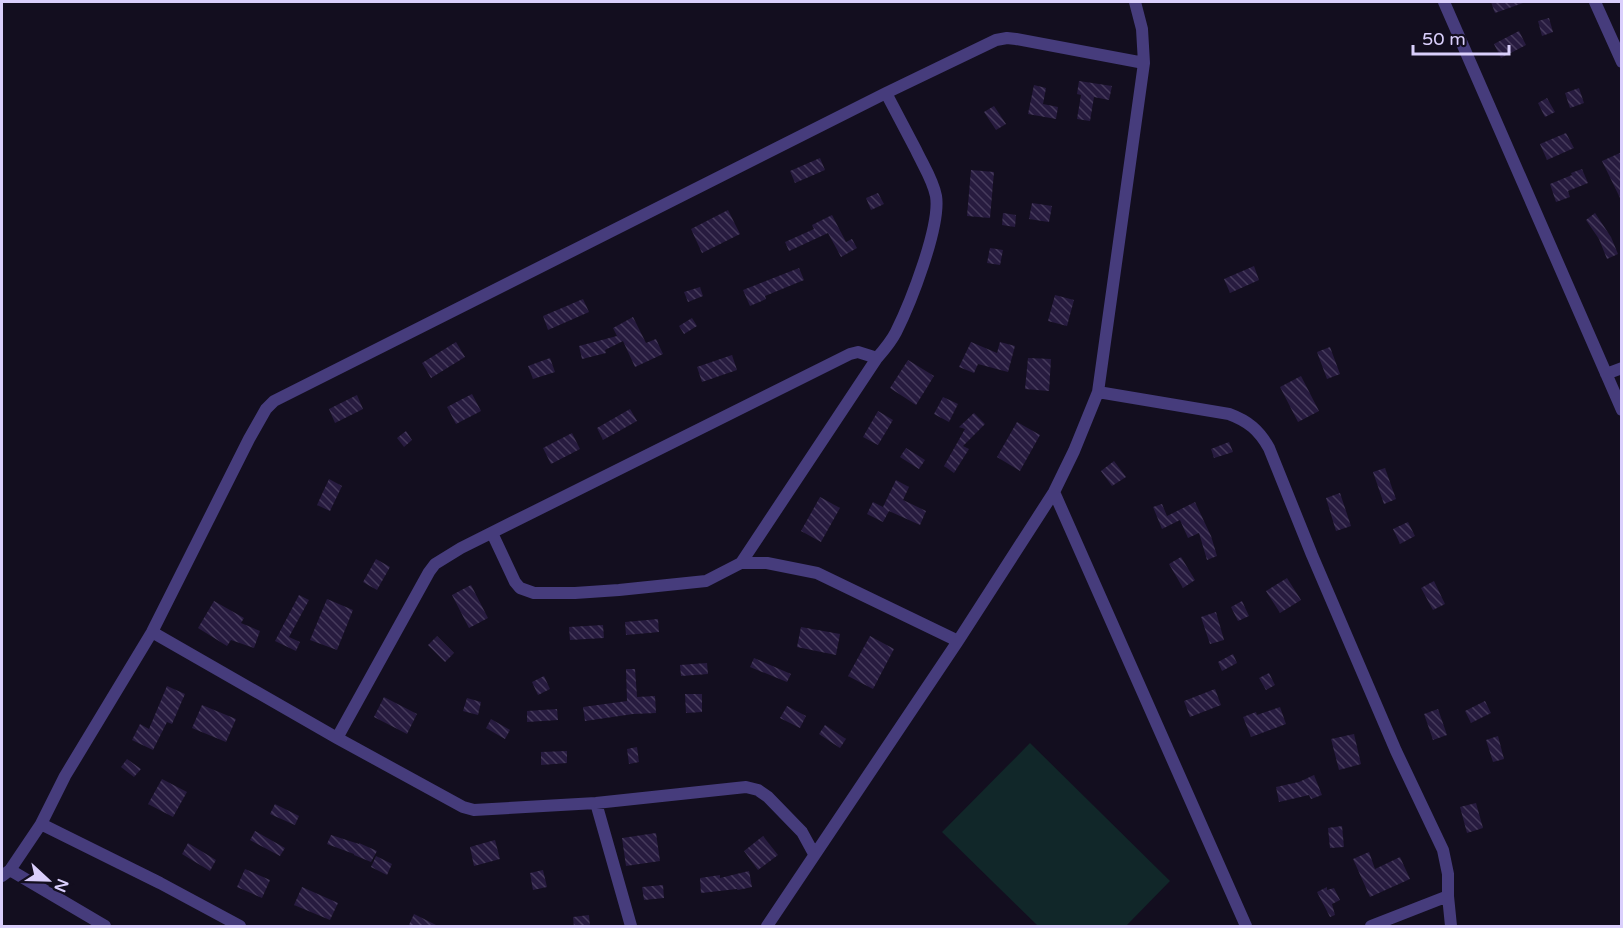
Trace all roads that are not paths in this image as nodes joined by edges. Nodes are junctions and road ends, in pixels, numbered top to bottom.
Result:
1 (1135, 2) edge
2 (1444, 2) edge
3 (1595, 2) edge
4 (1622, 62) edge
5 (1144, 63) junction
6 (886, 93) junction
7 (878, 358) junction
8 (1622, 368) edge
9 (1606, 374) junction
10 (1098, 392) junction
11 (1622, 410) edge
12 (1054, 492) junction
13 (492, 533) junction
14 (741, 563) junction
15 (152, 632) junction
16 (958, 641) junction
17 (337, 738) junction
18 (596, 803) junction
19 (41, 824) junction
20 (814, 854) junction
21 (6, 873) edge
22 (1448, 896) junction
23 (105, 927) edge
24 (240, 927) edge
25 (631, 927) edge
26 (767, 927) edge
27 (1246, 927) edge
28 (1371, 927) edge
29 (1451, 927) edge

1 - 5 street
2 - 9 street
3 - 4 street
5 - 6 street
5 - 10 street
6 - 7 street
6 - 15 street
7 - 13 street
7 - 14 street
8 - 9 street
9 - 11 street
10 - 12 street
10 - 22 street
12 - 16 street
12 - 27 street
13 - 14 street
13 - 17 street
14 - 16 street
15 - 17 street
15 - 19 street
16 - 20 street
17 - 18 street
18 - 20 street
18 - 25 street
19 - 21 street
19 - 24 street
20 - 26 street
21 - 23 street
22 - 28 street
22 - 29 street

